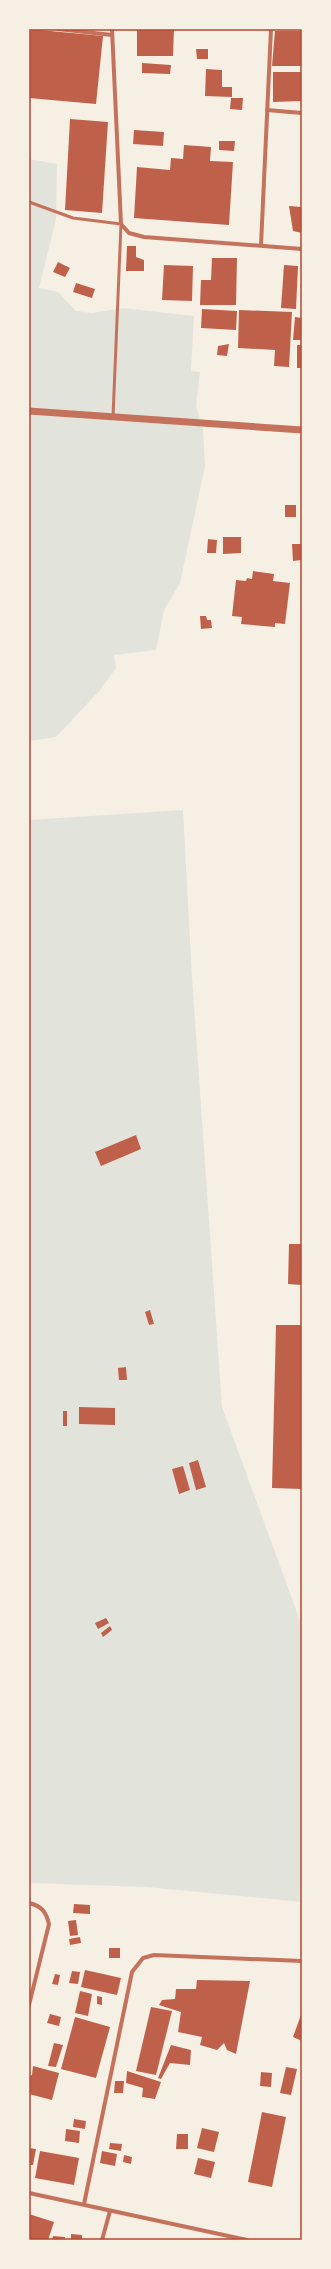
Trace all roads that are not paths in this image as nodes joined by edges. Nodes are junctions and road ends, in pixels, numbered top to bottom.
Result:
1 (58, 29) edge
2 (112, 29) edge
3 (271, 29) edge
4 (112, 35) junction
5 (267, 110) junction
6 (302, 113) edge
7 (29, 202) edge
8 (121, 224) junction
9 (262, 244) junction
10 (302, 248) edge
11 (29, 411) edge
12 (113, 417) junction
13 (302, 430) edge
14 (29, 1903) edge
15 (302, 1961) edge
16 (29, 2005) edge
17 (29, 2193) edge
18 (84, 2204) junction
19 (110, 2211) junction
20 (102, 2240) edge
21 (248, 2240) edge

1 - 4 street
2 - 4 street
3 - 5 street
4 - 8 street
5 - 6 street
5 - 9 street
7 - 8 lane
8 - 9 street
8 - 12 lane
9 - 10 street
11 - 12 street
12 - 13 street
14 - 16 street
15 - 18 street
17 - 18 street
18 - 19 street
19 - 20 street
19 - 21 street

